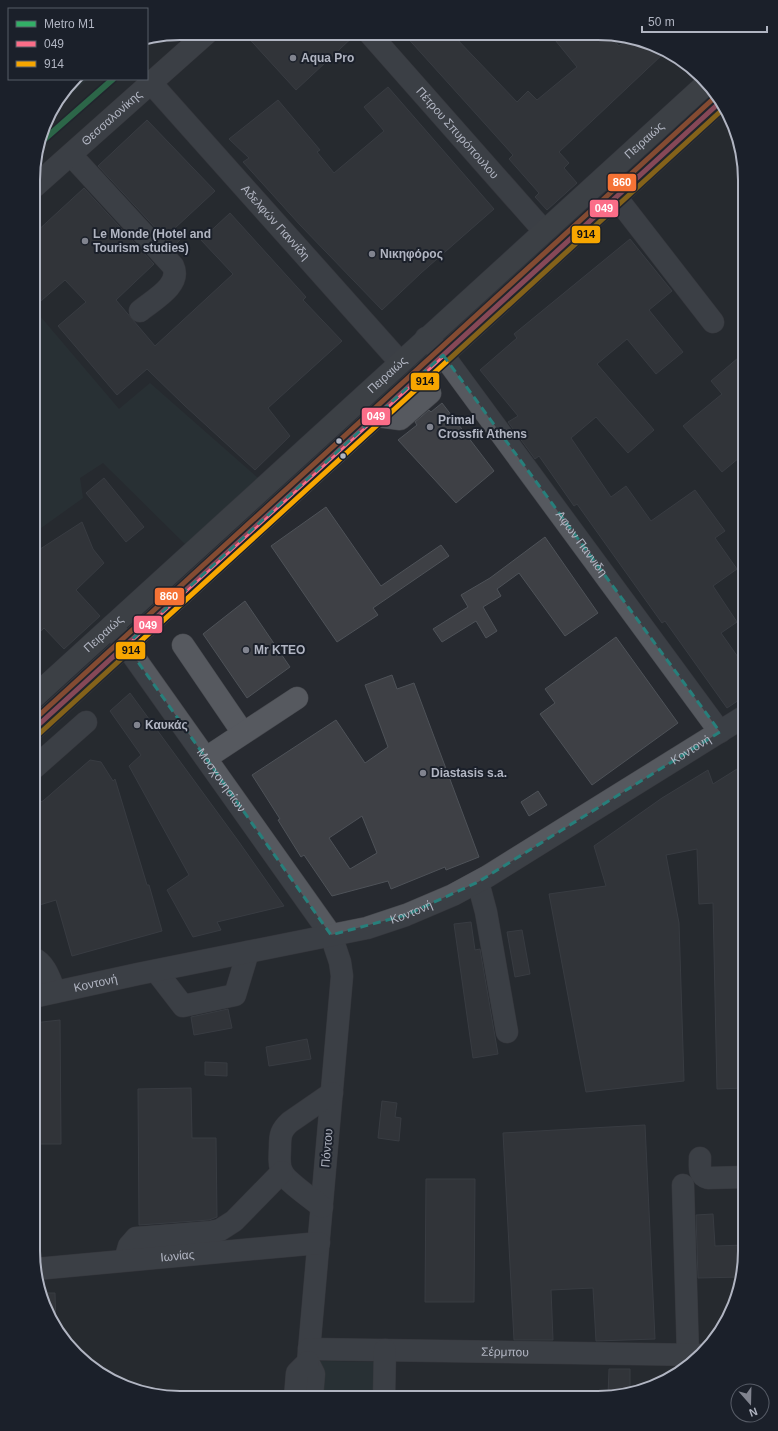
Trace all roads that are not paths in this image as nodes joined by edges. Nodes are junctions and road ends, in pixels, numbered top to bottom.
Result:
1 (199, 40) edge
2 (375, 40) edge
3 (151, 84) junction
4 (702, 87) edge
5 (716, 106) edge
6 (71, 155) junction
7 (40, 182) edge
8 (616, 197) junction
9 (544, 231) junction
10 (140, 311) dead end
11 (712, 322) dead end
12 (426, 338) junction
13 (443, 355) junction
14 (400, 362) junction
15 (112, 626) junction
16 (126, 645) junction
17 (184, 645) dead end
18 (40, 692) edge
19 (298, 698) dead end
20 (738, 720) edge
21 (86, 722) dead end
22 (40, 724) edge
23 (720, 732) junction
24 (243, 733) junction
25 (206, 758) junction
26 (40, 763) edge
27 (478, 882) junction
28 (331, 935) junction
29 (248, 952) junction
30 (40, 964) edge
31 (156, 971) junction
32 (55, 992) junction
33 (40, 995) edge
34 (507, 1032) dead end
35 (332, 1093) junction
36 (700, 1158) dead end
37 (282, 1172) junction
38 (738, 1177) edge
39 (683, 1186) dead end
40 (322, 1207) junction
41 (319, 1243) junction
42 (126, 1260) junction
43 (41, 1269) edge
44 (385, 1350) junction
45 (694, 1353) edge
46 (309, 1355) junction
47 (691, 1355) edge
48 (296, 1391) edge
49 (313, 1391) edge
50 (384, 1391) edge

1 - 3 street, Θεσσαλονίκης
2 - 9 street, Πέτρου Σπυρόπουλου
3 - 6 street, Θεσσαλονίκης
3 - 14 street, Αδελφών Γιαννίδη
4 - 9 main road, Πειραιώς
5 - 8 main road, Πειραιώς
6 - 7 street, Θεσσαλονίκης
6 - 10 street
8 - 11 street
8 - 13 main road, Πειραιώς
9 - 12 main road, Πειραιώς
12 - 13 street, Αφων Παννιδη
12 - 14 main road, Πειραιώς
13 - 16 main road, Πειραιώς
13 - 23 street, Αφων Παννιδη
14 - 15 main road, Πειραιώς
15 - 16 street, Μοσχονησίων
15 - 18 main road, Πειραιώς
16 - 22 main road, Πειραιώς
16 - 25 street, Μοσχονησίων
17 - 24 street
19 - 24 street
20 - 23 street, Κοντονή
21 - 26 street
23 - 27 street, Κοντονή
24 - 25 street
25 - 28 street, Μοσχονησίων
27 - 28 street, Κοντονή
27 - 34 street
28 - 29 street, Κοντονή
28 - 35 street, Πόντου
29 - 31 street, Κοντονή
29 - 31 street
30 - 32 street
31 - 32 street, Κοντονή
32 - 33 street, Κοντονή
35 - 37 street
35 - 40 street, Πόντου
36 - 38 street
37 - 40 street
37 - 42 street
39 - 45 street
40 - 41 street, Πόντου
41 - 42 street, Ιωνίας
41 - 46 street, Πόντου
42 - 43 street, Ιωνίας
44 - 46 street, Σέρμπου
44 - 47 street, Σέρμπου
44 - 50 street
46 - 48 street
46 - 49 street, Πόντου

